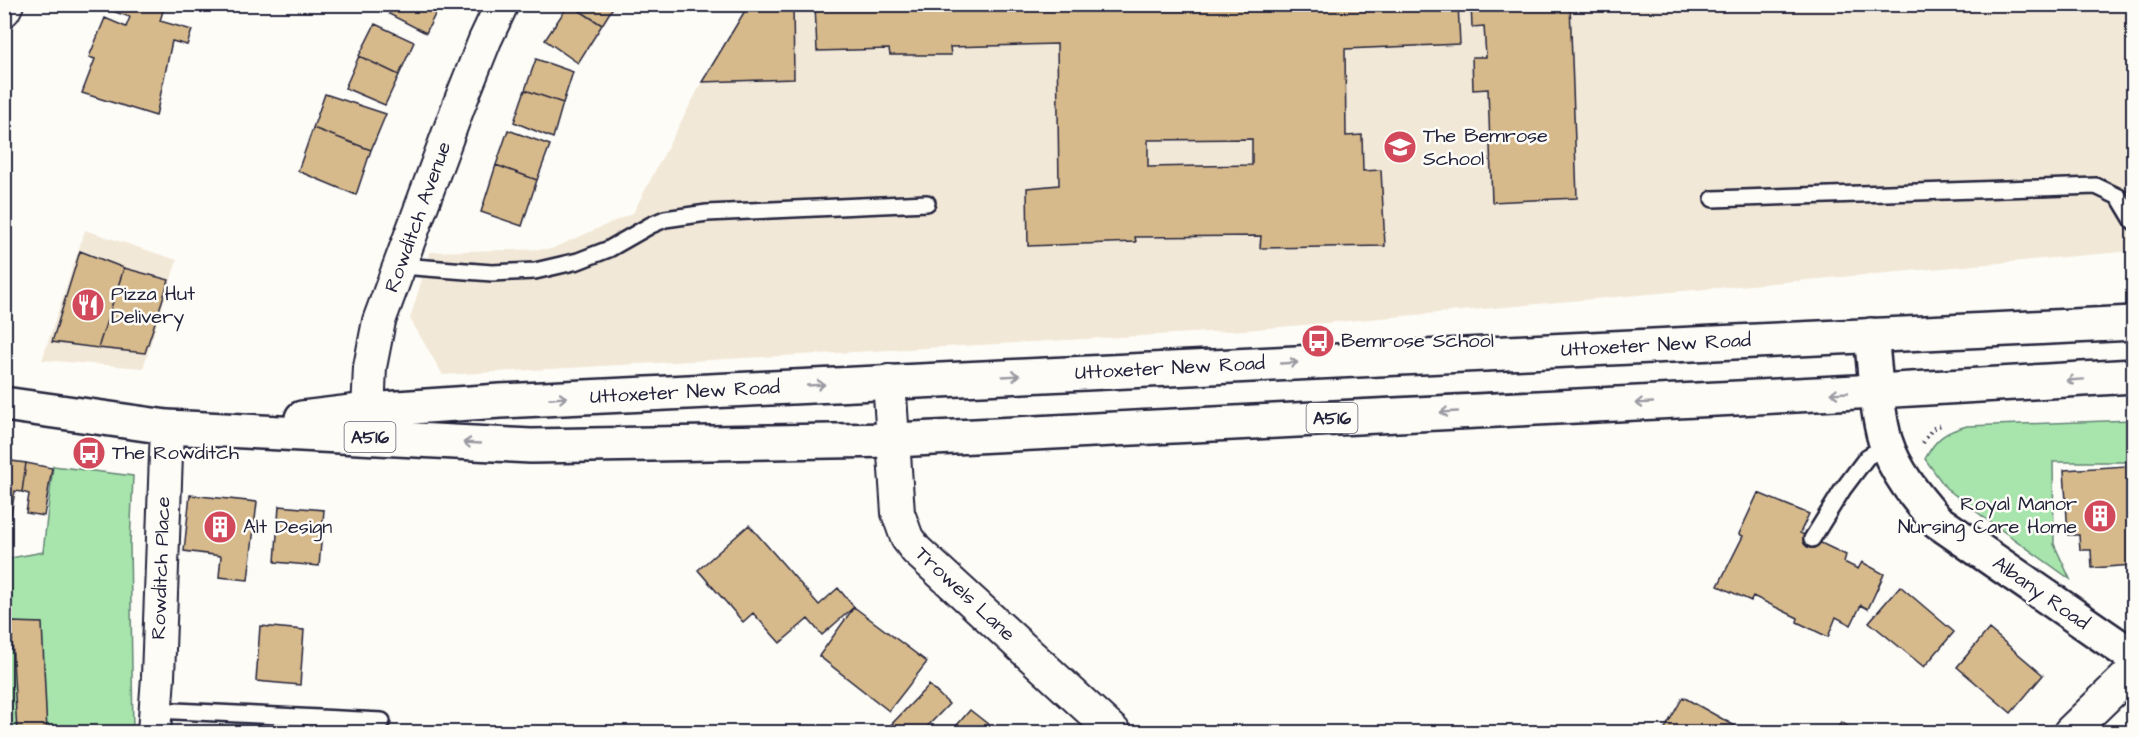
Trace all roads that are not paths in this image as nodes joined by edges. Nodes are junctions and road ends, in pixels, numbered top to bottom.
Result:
1 (7, 4) edge
2 (502, 4) edge
3 (4, 10) edge
4 (1713, 199) dead end
5 (927, 203) dead end
6 (2133, 222) edge
7 (401, 266) junction
8 (2133, 323) edge
9 (1871, 335) junction
10 (2133, 376) edge
11 (889, 381) junction
12 (1877, 391) junction
13 (4, 404) edge
14 (368, 424) junction
15 (166, 427) junction
16 (894, 440) junction
17 (1887, 445) junction
18 (1812, 539) dead end
19 (2133, 657) edge
20 (2133, 670) edge
21 (154, 721) edge
22 (382, 721) dead end
23 (308, 725) edge
24 (1113, 732) edge
25 (2070, 732) edge

1 - 3 street
2 - 7 street, Rowditch Avenue
4 - 6 lane
5 - 7 lane
7 - 14 street, Rowditch Avenue
8 - 9 main road, Uttoxeter New Road / A516
11 -> 9 main road, Uttoxeter New Road / A516
9 - 12 main road, Albany Road
10 -> 12 main road, Uttoxeter New Road / A516
14 -> 11 main road, Uttoxeter New Road / A516
11 - 16 street, Trowels Lane
12 -> 16 main road, Uttoxeter New Road / A516
12 - 17 main road, Albany Road
13 - 15 main road, Uttoxeter New Road / A516
14 - 15 main road, Uttoxeter New Road / A516
16 -> 14 main road, Uttoxeter New Road / A516
15 - 21 street, Rowditch Place
16 - 24 street, Trowels Lane
17 - 18 lane
17 - 19 main road, Albany Road
20 - 25 street
21 - 23 lane, Rowditch Place
22 - 23 lane, Rowditch Place

